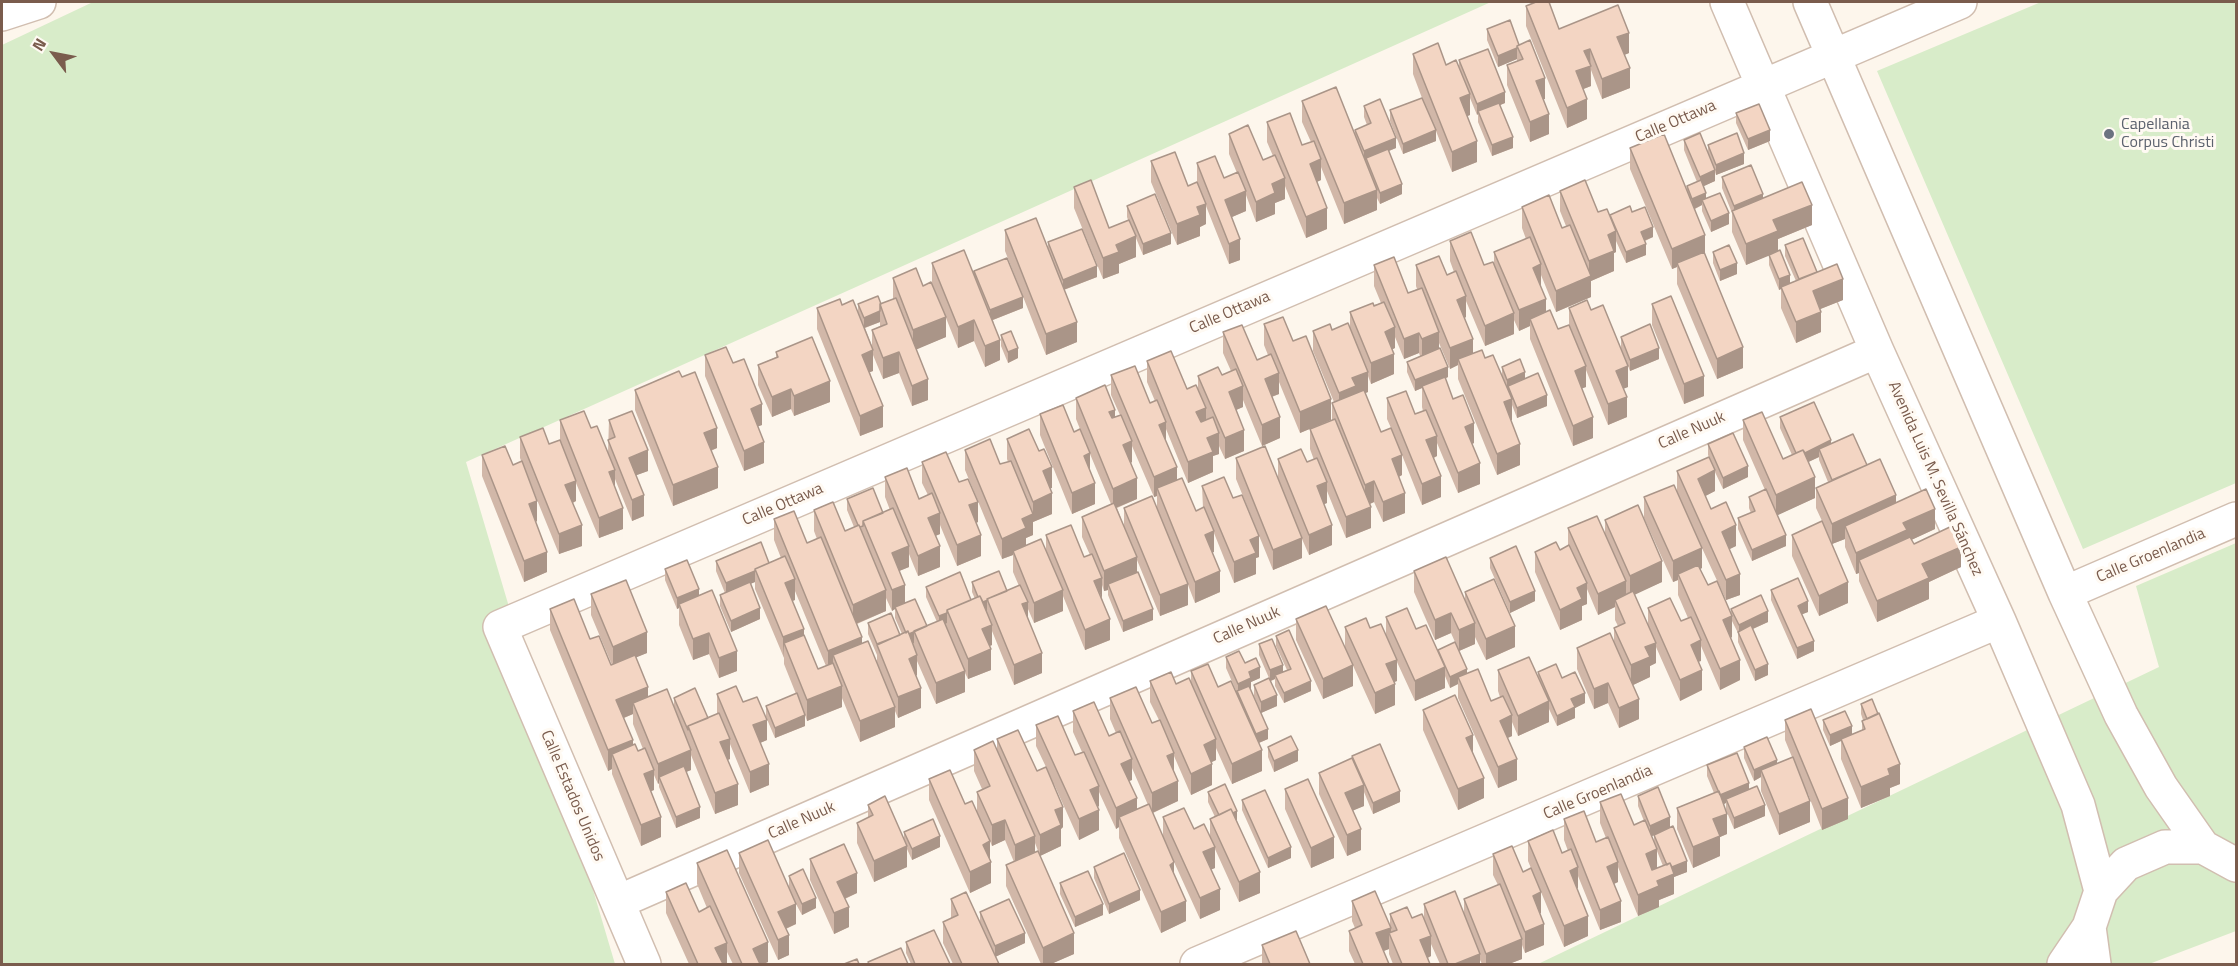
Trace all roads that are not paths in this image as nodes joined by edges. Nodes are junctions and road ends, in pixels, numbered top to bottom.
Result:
1 (39, 2) edge
2 (1727, 2) edge
3 (1810, 2) edge
4 (1960, 2) edge
5 (2, 14) edge
6 (1833, 55) junction
7 (1762, 85) junction
8 (1877, 351) junction
9 (2236, 519) edge
10 (2065, 593) junction
11 (1999, 621) junction
12 (500, 627) joint
13 (2203, 847) junction
14 (2236, 865) edge
15 (2101, 891) junction
16 (618, 902) junction
17 (2089, 927) junction
18 (644, 964) edge
19 (1197, 964) edge
20 (2064, 964) edge
21 (2094, 964) edge

1 - 5 street
2 - 7 street, Avenida Luis M. Sevilla Sánchez
3 - 6 street
4 - 6 street, Calle Ottawa
6 - 7 street, Calle Ottawa
6 - 10 street
7 - 8 street, Avenida Luis M. Sevilla Sánchez
7 - 12 street, Calle Ottawa
8 - 11 street, Avenida Luis M. Sevilla Sánchez
8 - 16 street, Calle Nuuk
9 - 10 street, Calle Groenlandia
10 - 13 street
11 - 15 street, Avenida Luis M. Sevilla Sánchez
11 - 19 street, Calle Groenlandia
12 - 16 street, Calle Estados Unidos
13 - 14 street
13 - 15 street
15 - 17 street
16 - 18 street, Calle Estados Unidos
17 - 20 street
17 - 21 street

